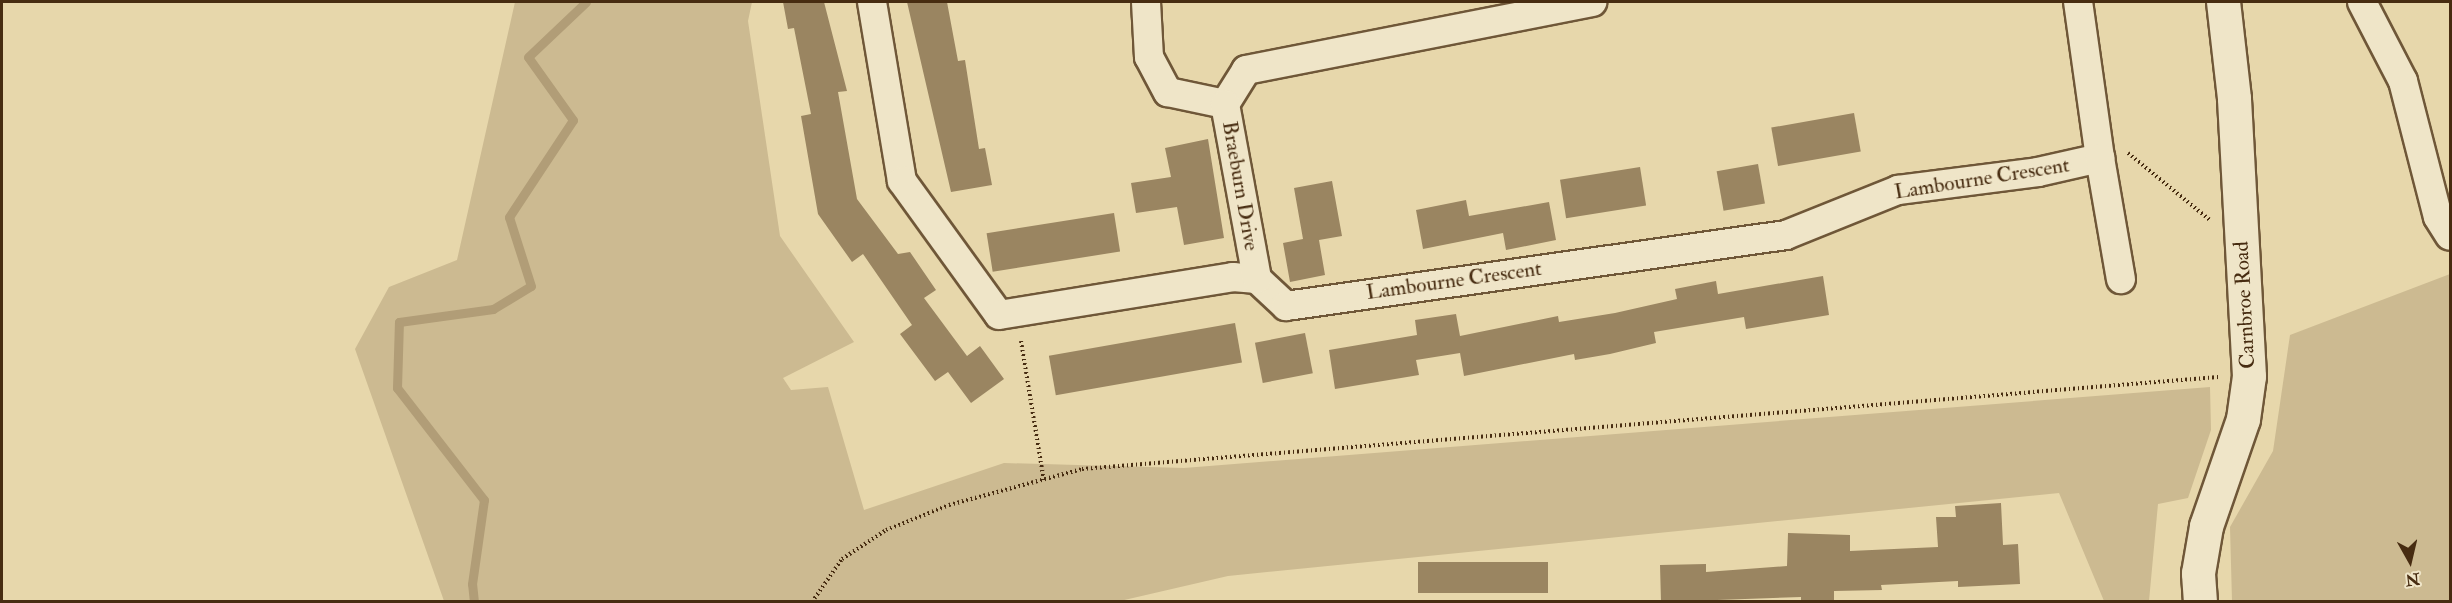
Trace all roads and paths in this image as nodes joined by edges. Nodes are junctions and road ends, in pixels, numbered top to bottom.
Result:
1 (872, 2) edge
2 (1146, 2) edge
3 (1593, 2) edge
4 (2078, 2) edge
5 (2223, 2) edge
6 (2362, 2) edge
7 (1225, 104) junction
8 (2096, 125) junction
9 (2100, 158) junction
10 (2242, 231) junction
11 (2451, 236) edge
12 (1257, 279) junction
13 (2121, 279) dead end
14 (1016, 314) junction
15 (2249, 376) junction
16 (1044, 481) junction
17 (812, 602) edge
18 (2200, 602) edge

1 - 14 street
2 - 7 street, Braeburn Drive
3 - 7 street
4 - 8 street, Lambourne Crescent
5 - 10 street, Carnbroe Road
6 - 11 street
7 - 12 street, Braeburn Drive
8 - 9 street, Lambourne Crescent
8 - 10 path
9 - 12 street, Lambourne Crescent
9 - 13 street
10 - 15 street, Carnbroe Road
12 - 14 street
14 - 16 path
15 - 16 path
15 - 18 street, Carnbroe Road
16 - 17 path

